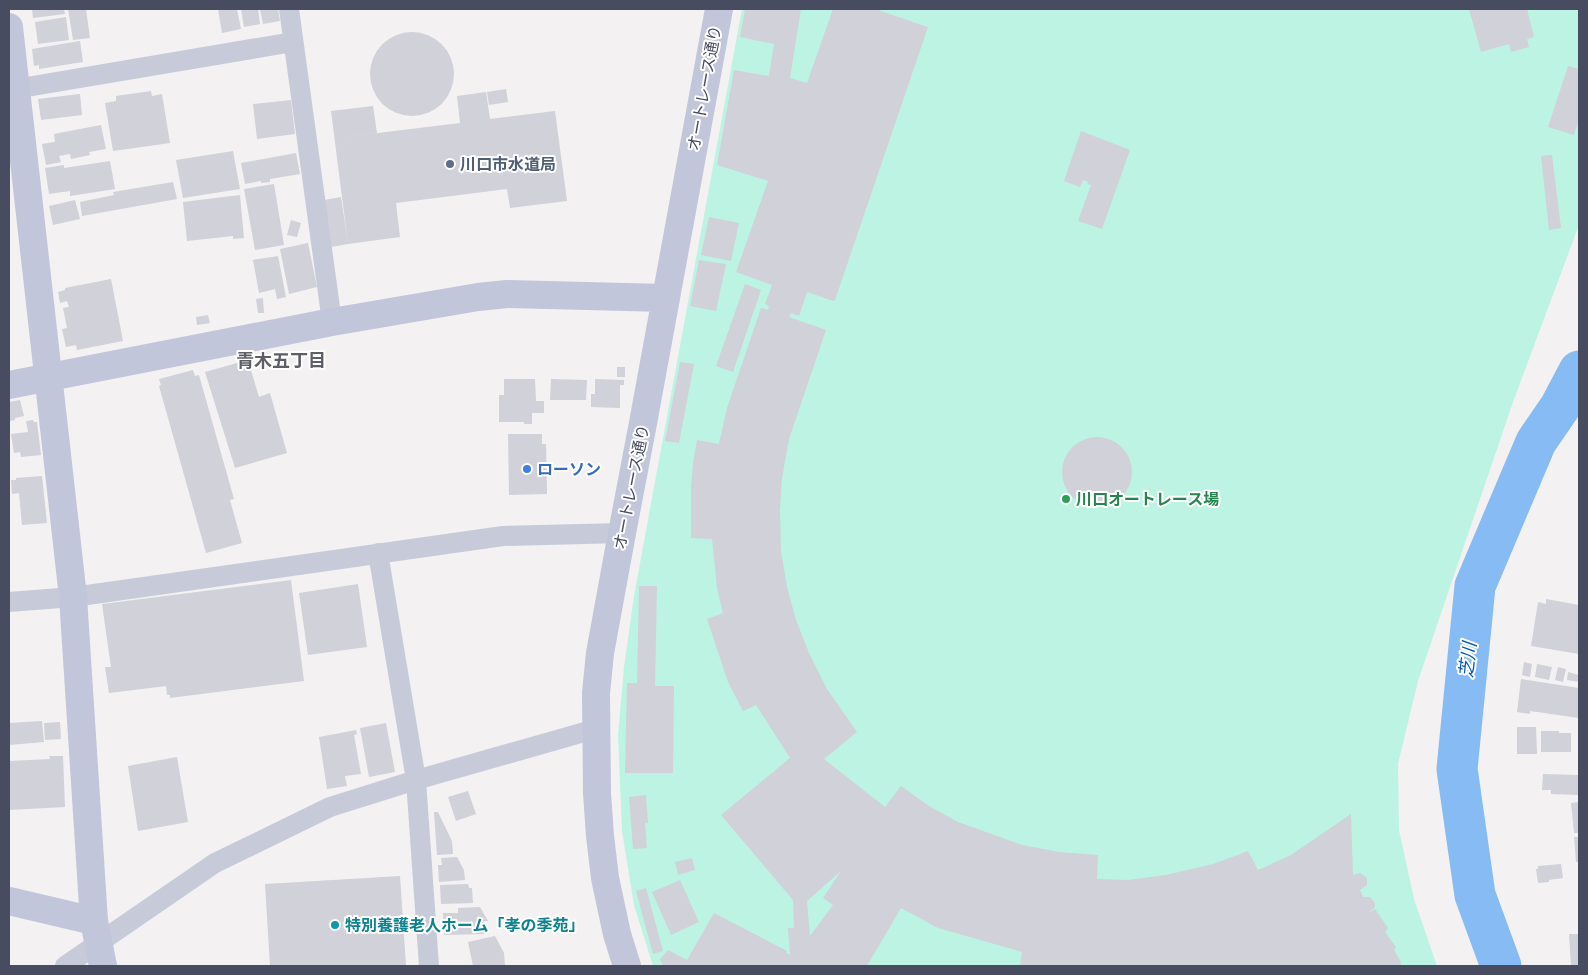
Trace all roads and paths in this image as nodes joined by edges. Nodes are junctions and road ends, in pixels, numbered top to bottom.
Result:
1 (289, 9) edge
2 (719, 9) edge
3 (9, 26) edge
4 (293, 42) junction
5 (12, 89) edge
6 (665, 298) junction
7 (332, 322) junction
8 (49, 378) junction
9 (9, 385) edge
10 (622, 533) junction
11 (378, 553) junction
12 (73, 597) junction
13 (9, 602) edge
14 (595, 729) junction
15 (416, 780) junction
16 (9, 900) edge
17 (98, 944) edge
18 (65, 966) edge
19 (429, 966) edge
20 (627, 966) edge

1 - 4 street
2 - 6 street, オートレース通り
3 - 5 street
4 - 5 street
4 - 7 street
5 - 8 street
6 - 7 street
6 - 10 street, オートレース通り
7 - 8 street
8 - 9 street
8 - 12 street
10 - 11 street
10 - 14 street, オートレース通り
11 - 12 street
11 - 15 street
12 - 13 street
12 - 17 street
14 - 15 street
14 - 20 street, オートレース通り
15 - 17 street
15 - 19 street
16 - 17 street
17 - 18 street

